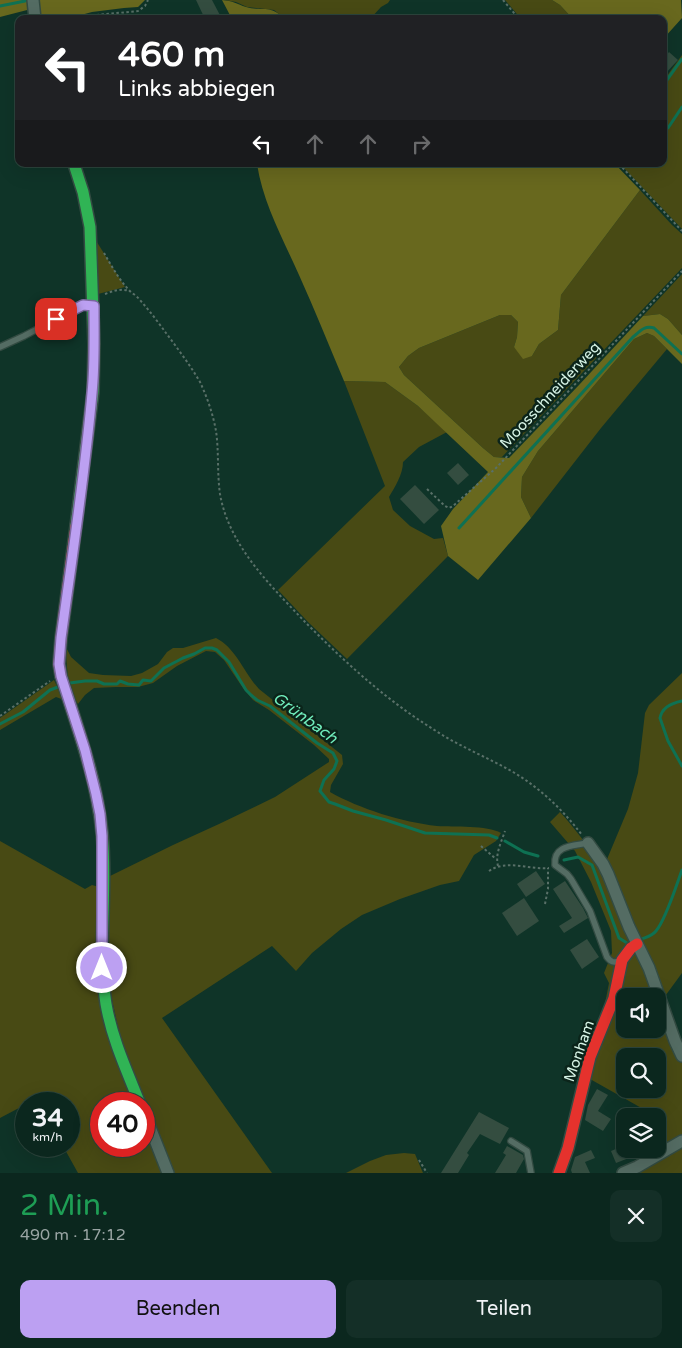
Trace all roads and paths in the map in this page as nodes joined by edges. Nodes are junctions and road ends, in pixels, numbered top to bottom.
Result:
1 (33, 0) edge
2 (148, 0) edge
3 (502, 0) edge
4 (35, 15) edge
5 (97, 15) edge
6 (515, 15) edge
7 (75, 167) edge
8 (622, 167) edge
9 (682, 231) edge
10 (102, 249) dead end
11 (682, 271) edge
12 (131, 292) junction
13 (94, 302) junction
14 (0, 347) edge
15 (426, 489) dead end
16 (61, 676) junction
17 (0, 716) edge
18 (505, 831) dead end
19 (588, 843) junction
20 (481, 846) dead end
21 (497, 860) junction
22 (555, 865) junction
23 (498, 866) junction
24 (548, 868) junction
25 (489, 871) dead end
26 (545, 904) dead end
27 (637, 944) junction
28 (622, 960) junction
29 (682, 1056) edge
30 (135, 1092) edge
31 (155, 1140) edge
32 (511, 1141) dead end
33 (682, 1141) edge
34 (419, 1160) dead end
35 (168, 1173) edge
36 (427, 1173) edge
37 (531, 1173) edge
38 (560, 1173) edge
39 (623, 1173) edge

1 - 4 street
2 - 5 path
3 - 6 path
7 - 13 street
8 - 9 path
10 - 12 path
11 - 15 path, Moosschneiderweg
12 - 13 path
12 - 19 path
13 - 14 lane
13 - 16 street
16 - 17 path
16 - 30 street
18 - 21 path
19 - 22 lane
19 - 27 street
20 - 21 path
21 - 23 path
22 - 24 path
22 - 28 lane
23 - 24 path
23 - 25 path
24 - 26 path
27 - 28 street
27 - 29 street
28 - 38 street, Monham
31 - 35 street
32 - 37 lane
33 - 39 street
34 - 36 path

